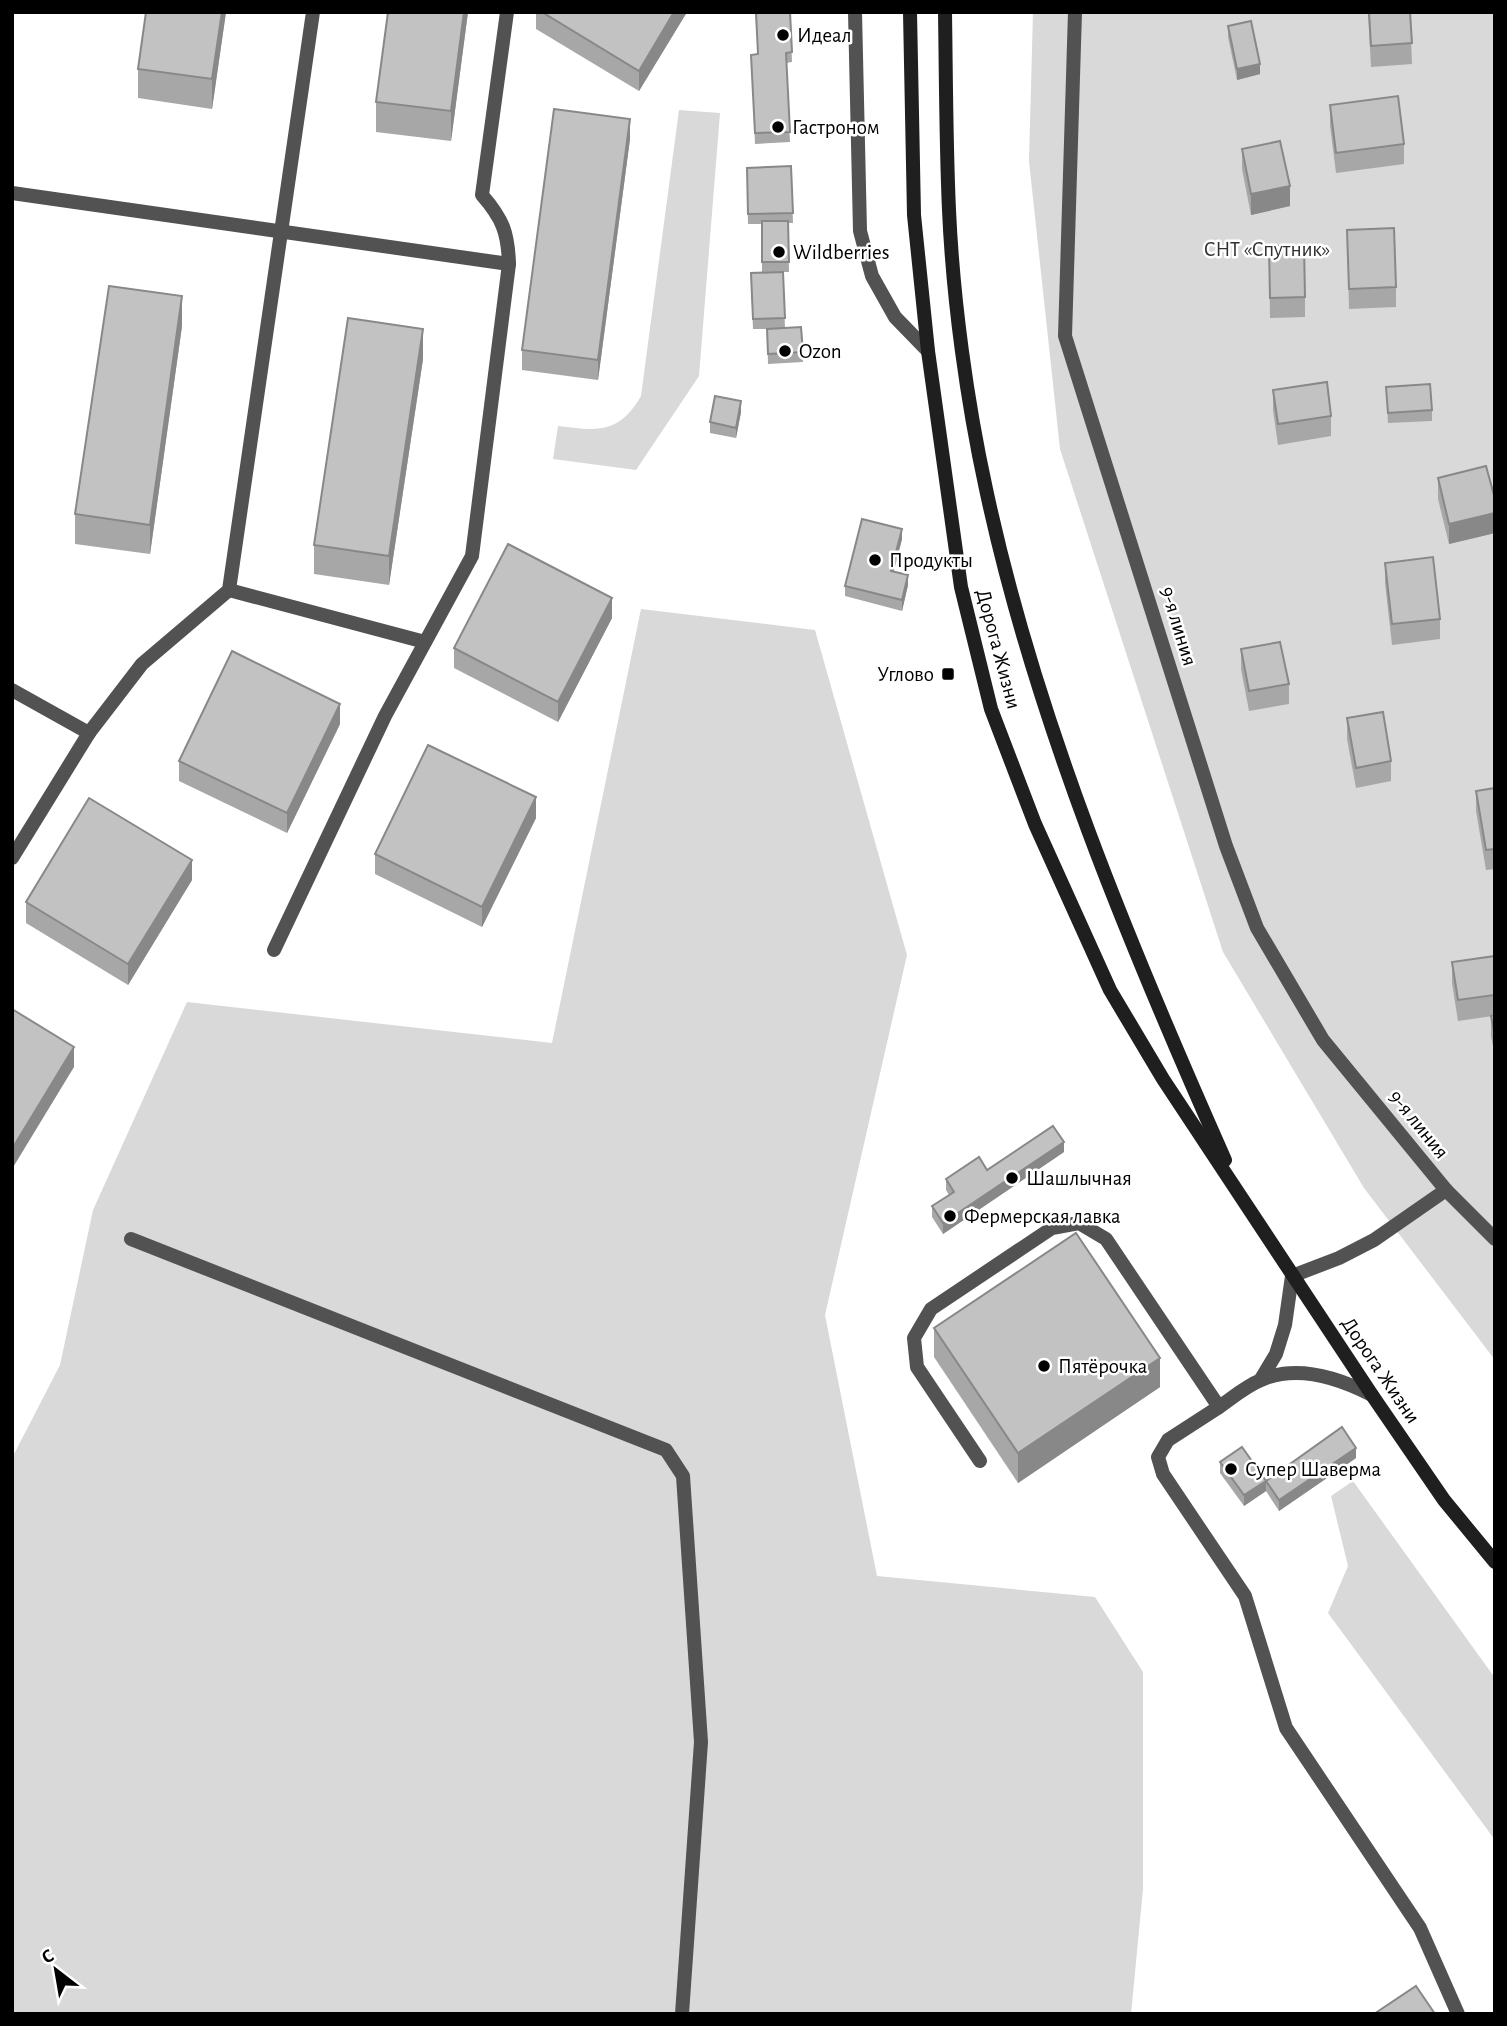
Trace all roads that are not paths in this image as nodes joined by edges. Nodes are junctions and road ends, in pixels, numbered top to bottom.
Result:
1 (313, 12) edge
2 (506, 12) edge
3 (855, 12) edge
4 (910, 12) edge
5 (945, 12) edge
6 (1075, 12) edge
7 (12, 193) edge
8 (281, 231) junction
9 (509, 264) junction
10 (928, 351) junction
11 (229, 590) junction
12 (425, 642) junction
13 (12, 690) edge
14 (89, 733) junction
15 (12, 858) edge
16 (274, 950) dead end
17 (1446, 1190) junction
18 (1241, 1197) junction
19 (131, 1239) dead end
20 (1495, 1239) edge
21 (1292, 1276) junction
22 (1262, 1379) junction
23 (1372, 1395) junction
24 (1219, 1407) junction
25 (980, 1461) dead end
26 (1495, 1562) edge
27 (682, 2014) edge
28 (1458, 2014) edge

1 - 8 street
2 - 9 street
3 - 10 street
4 - 10 main road, Дорога Жизни
5 - 18 main road, Дорога Жизни
6 - 17 street, 9-я линия
7 - 8 street
8 - 9 street
8 - 11 street
9 - 12 street
10 - 18 main road, Дорога Жизни
11 - 12 street
11 - 14 street
12 - 16 street
13 - 14 street
14 - 15 street
17 - 20 street, 9-я линия
17 - 21 street
18 - 21 main road, Дорога Жизни
19 - 27 street
21 - 22 street
21 - 23 main road, Дорога Жизни
22 - 23 street
22 - 24 street
23 - 26 main road, Дорога Жизни
24 - 25 street
24 - 28 street

